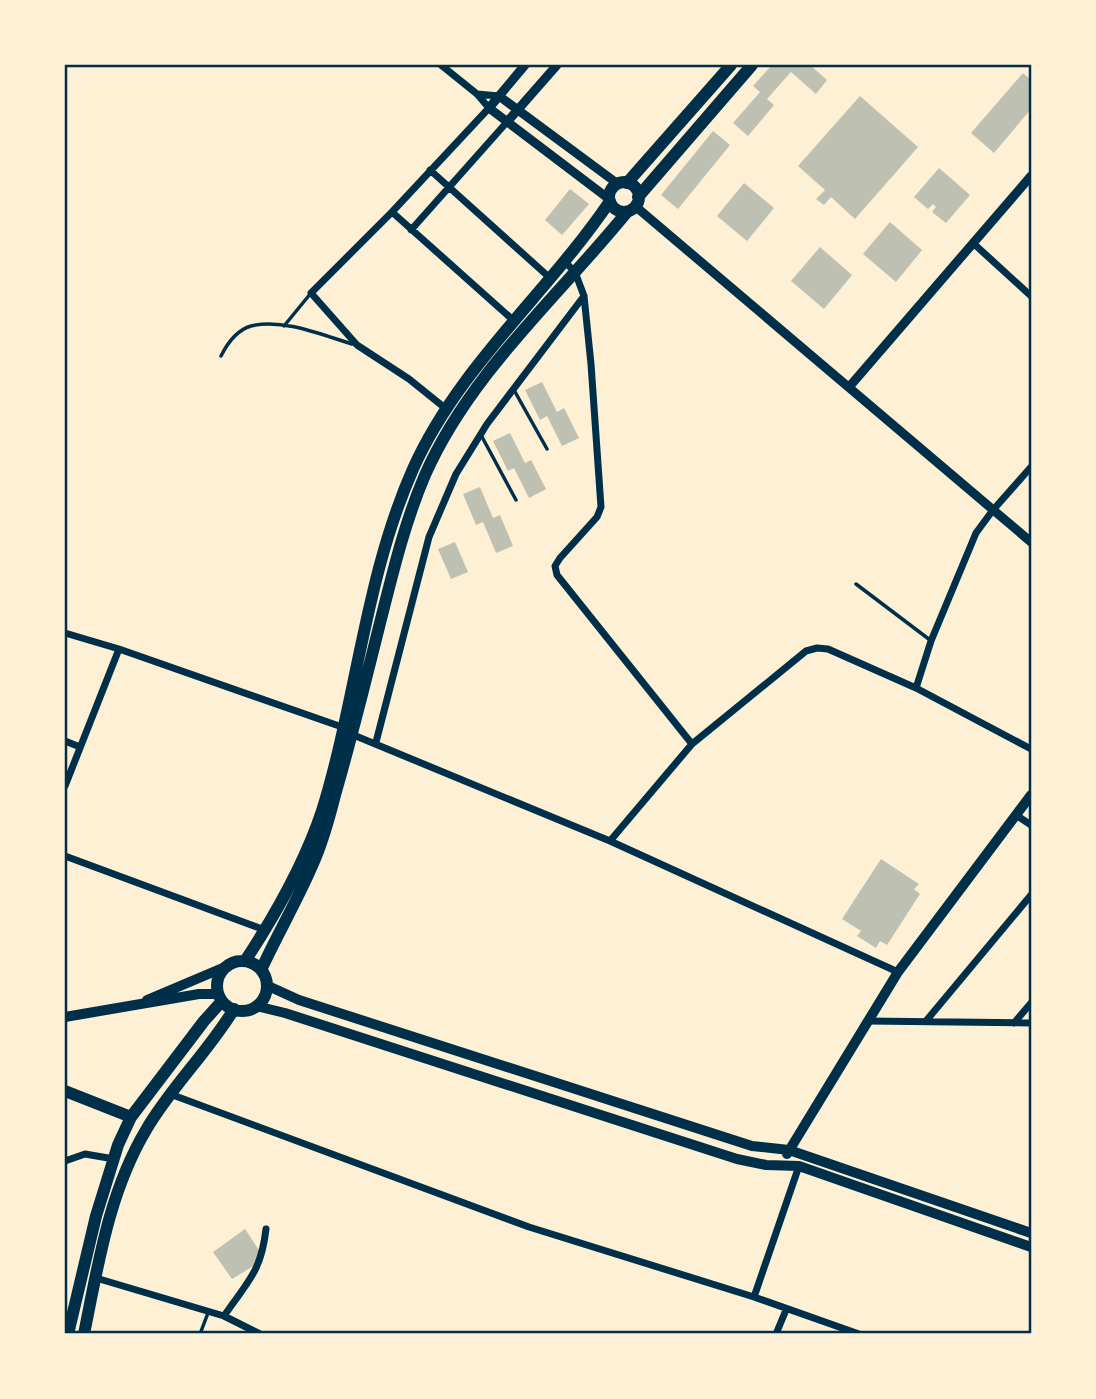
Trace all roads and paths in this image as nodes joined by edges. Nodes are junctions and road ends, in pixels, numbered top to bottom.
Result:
1 (440, 65) edge
2 (525, 65) edge
3 (557, 65) edge
4 (731, 65) edge
5 (752, 65) edge
6 (477, 94) junction
7 (499, 96) junction
8 (489, 108) junction
9 (519, 109) junction
10 (507, 122) junction
11 (430, 170) junction
12 (1031, 176) edge
13 (623, 184) junction
14 (450, 187) junction
15 (609, 200) junction
16 (634, 205) junction
17 (392, 212) junction
18 (411, 230) junction
19 (973, 243) junction
20 (565, 262) junction
21 (575, 272) junction
22 (550, 278) junction
23 (311, 293) junction
24 (584, 296) junction
25 (1031, 296) edge
26 (513, 320) junction
27 (284, 326) junction
28 (358, 345) junction
29 (221, 356) dead end
30 (850, 387) junction
31 (513, 388) junction
32 (445, 408) junction
33 (480, 433) junction
34 (547, 449) dead end
35 (1031, 467) edge
36 (516, 499) dead end
37 (993, 510) junction
38 (1031, 542) edge
39 (856, 584) dead end
40 (65, 633) edge
41 (931, 641) junction
42 (119, 649) junction
43 (916, 688) junction
44 (347, 730) junction
45 (65, 741) edge
46 (376, 743) junction
47 (692, 744) junction
48 (80, 747) junction
49 (1031, 749) edge
50 (65, 786) edge
51 (1031, 796) edge
52 (1016, 815) junction
53 (1031, 825) edge
54 (610, 841) junction
55 (65, 856) edge
56 (1031, 895) edge
57 (265, 930) junction
58 (245, 961) junction
59 (225, 967) junction
60 (261, 970) junction
61 (898, 972) junction
62 (267, 985) junction
63 (220, 997) junction
64 (1031, 1003) edge
65 (136, 1004) junction
66 (256, 1006) junction
67 (234, 1009) junction
68 (65, 1017) edge
69 (867, 1021) junction
70 (926, 1021) junction
71 (1014, 1023) junction
72 (1031, 1023) edge
73 (65, 1091) edge
74 (170, 1094) junction
75 (131, 1117) junction
76 (789, 1150) junction
77 (114, 1159) junction
78 (65, 1161) edge
79 (782, 1166) junction
80 (799, 1166) junction
81 (1002, 1224) junction
82 (266, 1229) dead end
83 (1031, 1233) edge
84 (998, 1237) junction
85 (1031, 1247) edge
86 (82, 1276) junction
87 (96, 1278) junction
88 (754, 1297) junction
89 (786, 1310) junction
90 (208, 1311) junction
91 (224, 1316) junction
92 (68, 1334) edge
93 (83, 1334) edge
94 (200, 1334) edge
95 (260, 1334) edge
96 (776, 1334) edge
97 (859, 1334) edge

1 - 6 street
2 - 7 street
3 - 9 street
4 - 13 main road
5 - 16 main road
6 - 7 street
6 - 8 street
7 - 8 street
7 - 9 street
8 - 10 street
8 - 11 street
9 - 10 street
9 - 13 street
10 - 14 street
10 - 15 street
11 - 14 street
11 - 17 street
12 - 19 street
13 - 15 main road
13 - 16 main road
14 - 18 street
14 - 22 street
15 - 16 main road
15 - 20 main road
16 - 21 main road
16 - 30 street
17 - 18 street
17 - 23 street
18 - 26 street
19 - 25 street
19 - 30 street
20 - 21 street
20 - 22 main road
21 - 24 street
21 - 44 main road
22 - 26 main road
23 - 27 lane
23 - 28 street
24 - 31 street
24 - 47 street
26 - 32 main road
27 - 28 lane
27 - 29 lane
28 - 32 street
30 - 37 street
31 - 33 street
31 - 34 lane
32 - 44 main road
33 - 36 lane
33 - 46 street
35 - 37 street
37 - 38 street
37 - 41 street
39 - 41 lane
40 - 42 street
41 - 43 street
42 - 44 street
42 - 48 street
43 - 47 street
43 - 49 street
44 - 46 street
44 - 57 main road
44 - 60 main road
45 - 48 street
46 - 54 street
47 - 54 street
48 - 50 street
51 - 52 main road
52 - 53 street
52 - 61 main road
54 - 61 street
55 - 57 street
56 - 70 street
57 - 58 main road
58 - 59 main road
58 - 60 main road
59 - 63 main road
59 - 65 main road
60 - 62 main road
61 - 69 main road
62 - 66 main road
62 - 76 main road
63 - 65 main road
63 - 67 main road
63 - 75 main road
64 - 71 street
65 - 68 main road
66 - 67 main road
66 - 79 main road
67 - 74 main road
69 - 70 street
69 - 76 main road
70 - 71 street
71 - 72 street
73 - 75 main road
74 - 87 main road
74 - 88 street
75 - 77 main road
76 - 79 main road
76 - 81 main road
77 - 78 street
77 - 86 main road
79 - 80 main road
80 - 84 main road
80 - 88 street
81 - 83 main road
81 - 84 main road
82 - 91 street
84 - 85 main road
86 - 87 main road
86 - 92 main road
87 - 90 street
87 - 93 main road
88 - 89 street
89 - 96 street
89 - 97 street
90 - 91 street
90 - 94 lane
91 - 95 street

